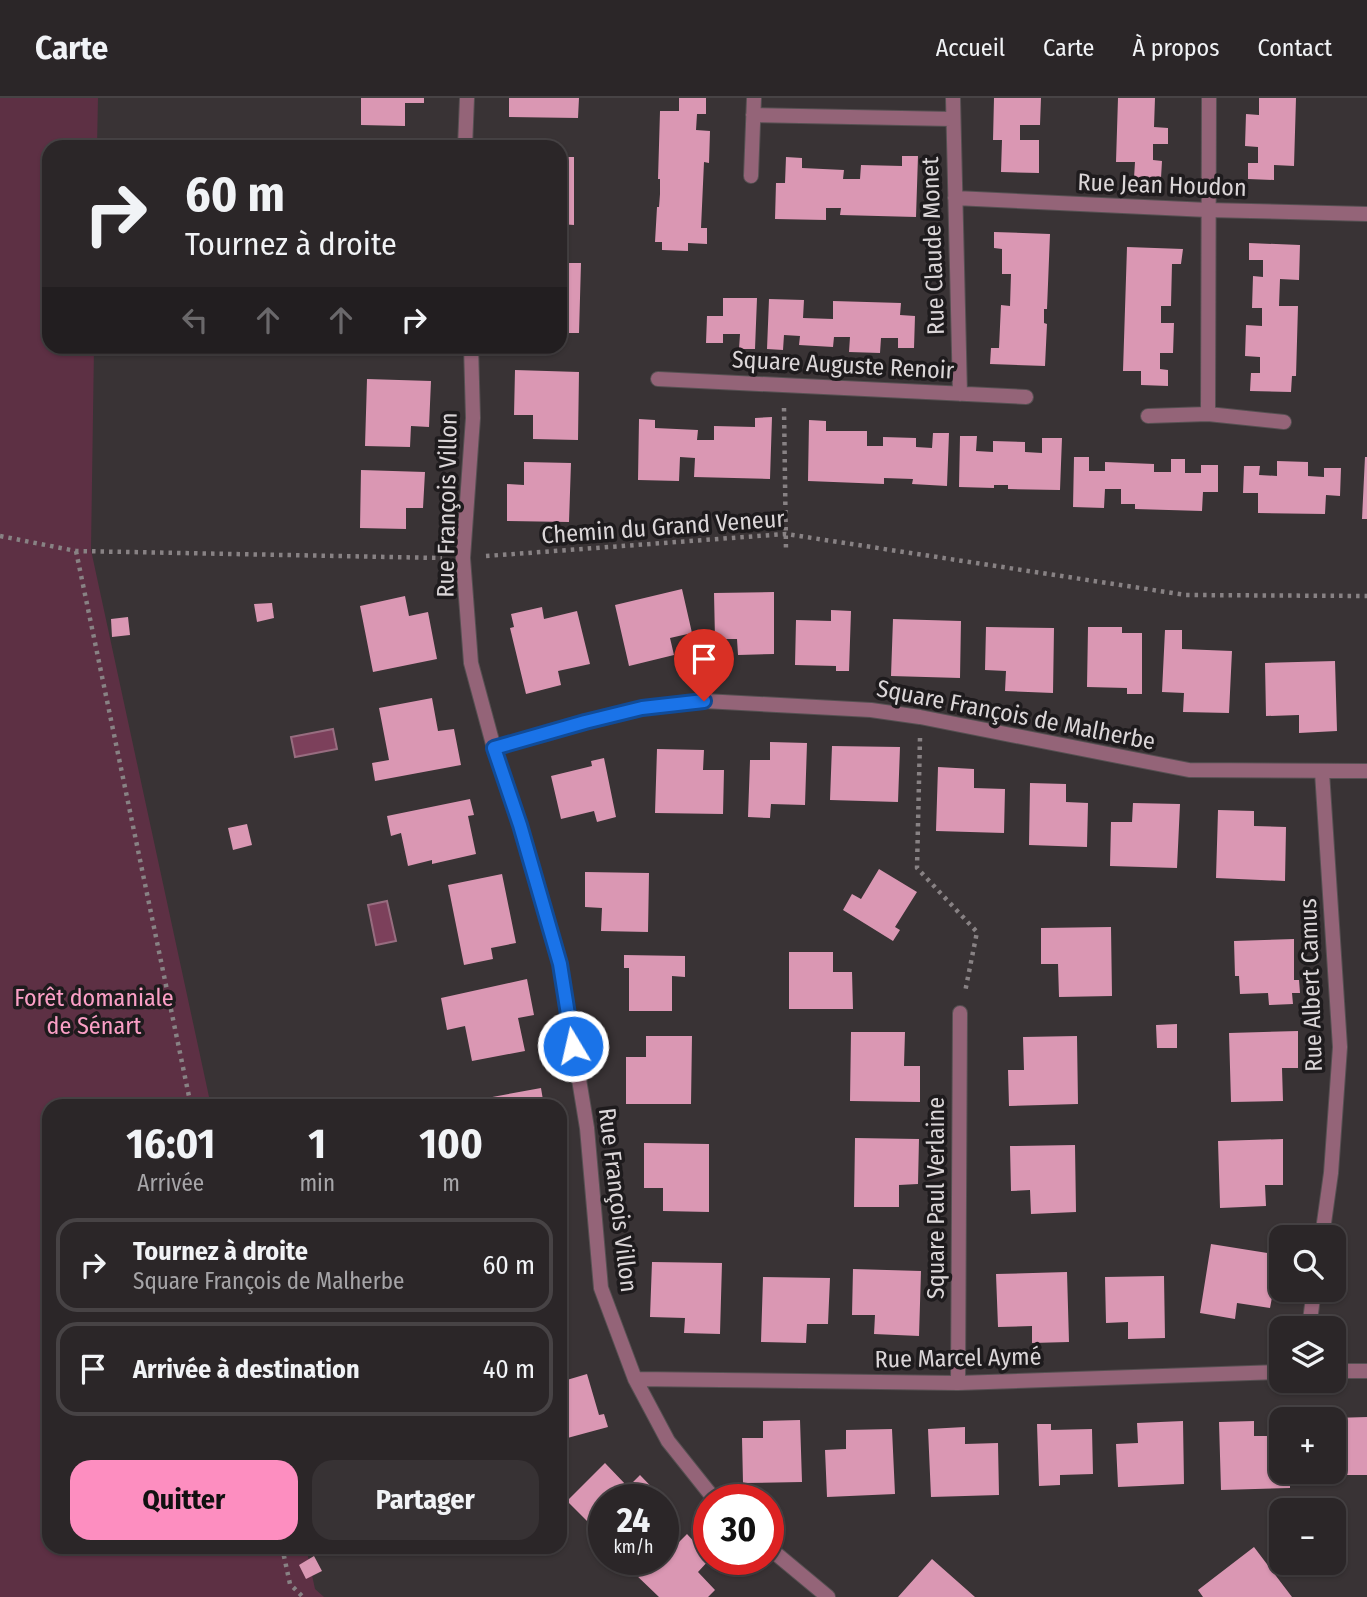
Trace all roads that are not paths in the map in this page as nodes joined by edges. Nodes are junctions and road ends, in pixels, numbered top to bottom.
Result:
1 (467, 98) edge
2 (754, 98) edge
3 (953, 98) edge
4 (1209, 98) edge
5 (753, 115) junction
6 (952, 119) junction
7 (466, 140) edge
8 (751, 176) dead end
9 (955, 198) junction
10 (1208, 210) junction
11 (1367, 214) edge
12 (471, 354) edge
13 (658, 379) dead end
14 (960, 394) junction
15 (1026, 397) dead end
16 (1208, 414) junction
17 (1148, 416) dead end
18 (1284, 422) dead end
19 (494, 748) junction
20 (1367, 771) edge
21 (1322, 772) junction
22 (960, 1013) road end
23 (1324, 1225) edge
24 (1346, 1371) edge
25 (1367, 1371) edge
26 (1269, 1372) edge
27 (635, 1379) junction
28 (958, 1383) junction
29 (702, 1484) edge
30 (784, 1560) edge
31 (828, 1597) edge

1 - 7 street
2 - 5 street
3 - 6 street, Rue Claude Monet
4 - 10 street
5 - 6 street
5 - 8 street
6 - 9 street, Rue Claude Monet
9 - 10 street, Rue Jean Houdon
9 - 14 street, Rue Claude Monet
10 - 11 street, Rue Jean Houdon
10 - 16 street
12 - 19 street, Rue François Villon
13 - 14 street, Square Auguste Renoir
14 - 15 street, Square Auguste Renoir
16 - 17 street
16 - 18 street
19 - 21 street, Square François de Malherbe
19 - 27 street, Rue François Villon
20 - 21 street, Square François de Malherbe
21 - 23 street, Rue Albert Camus
22 - 28 street, Square Paul Verlaine
24 - 25 street
26 - 28 street, Rue Marcel Aymé
27 - 28 street, Rue Marcel Aymé
27 - 29 street, Rue François Villon
30 - 31 street

